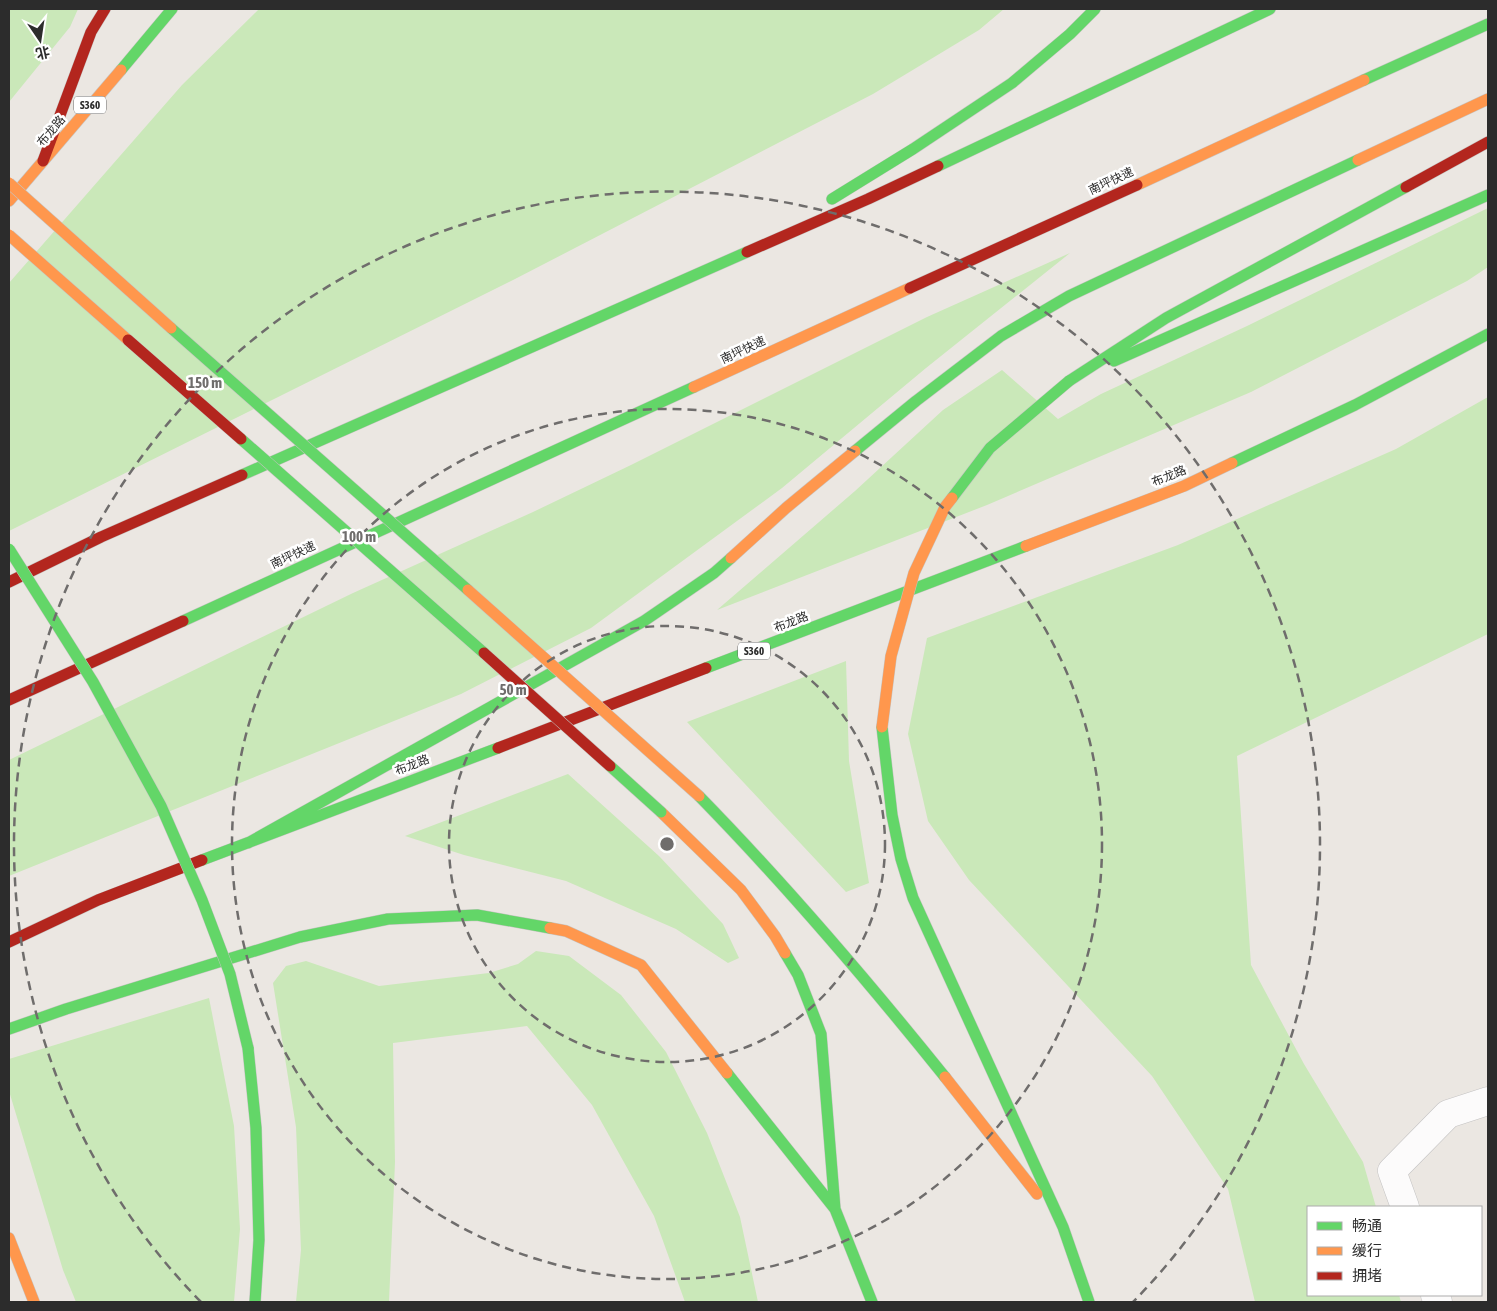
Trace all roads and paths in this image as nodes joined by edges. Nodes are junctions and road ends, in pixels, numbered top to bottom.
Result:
1 (105, 9) edge
2 (172, 9) edge
3 (1094, 9) edge
4 (1270, 9) edge
5 (1488, 24) edge
6 (1488, 99) edge
7 (1488, 142) edge
8 (43, 161) junction
9 (9, 183) edge
10 (1488, 195) edge
11 (9, 201) edge
12 (9, 234) edge
13 (691, 277) junction
14 (1488, 334) edge
15 (1069, 381) junction
16 (9, 549) edge
17 (9, 582) edge
18 (9, 700) edge
19 (248, 843) junction
20 (9, 942) edge
21 (9, 1029) edge
22 (1488, 1101) edge
23 (1405, 1206) edge
24 (836, 1209) junction
25 (1063, 1227) junction
26 (9, 1238) edge
27 (34, 1302) edge
28 (255, 1302) edge
29 (872, 1302) edge
30 (1089, 1302) edge

1 - 8 main road
2 - 8 main road, 布龙路 / S360
3 - 13 main road
4 - 13 main road
5 - 18 main road, 南坪快速
6 - 19 main road
7 - 15 main road
8 - 11 main road, 布龙路 / S360
9 - 25 main road, bridge
10 - 15 main road
12 - 24 main road, bridge
13 - 17 main road
14 - 19 main road, 布龙路 / S360
15 - 25 main road, bridge
16 - 28 main road, bridge
19 - 20 main road, 布龙路 / S360
21 - 24 main road
22 - 23 street
24 - 29 main road
25 - 30 main road
26 - 27 main road

